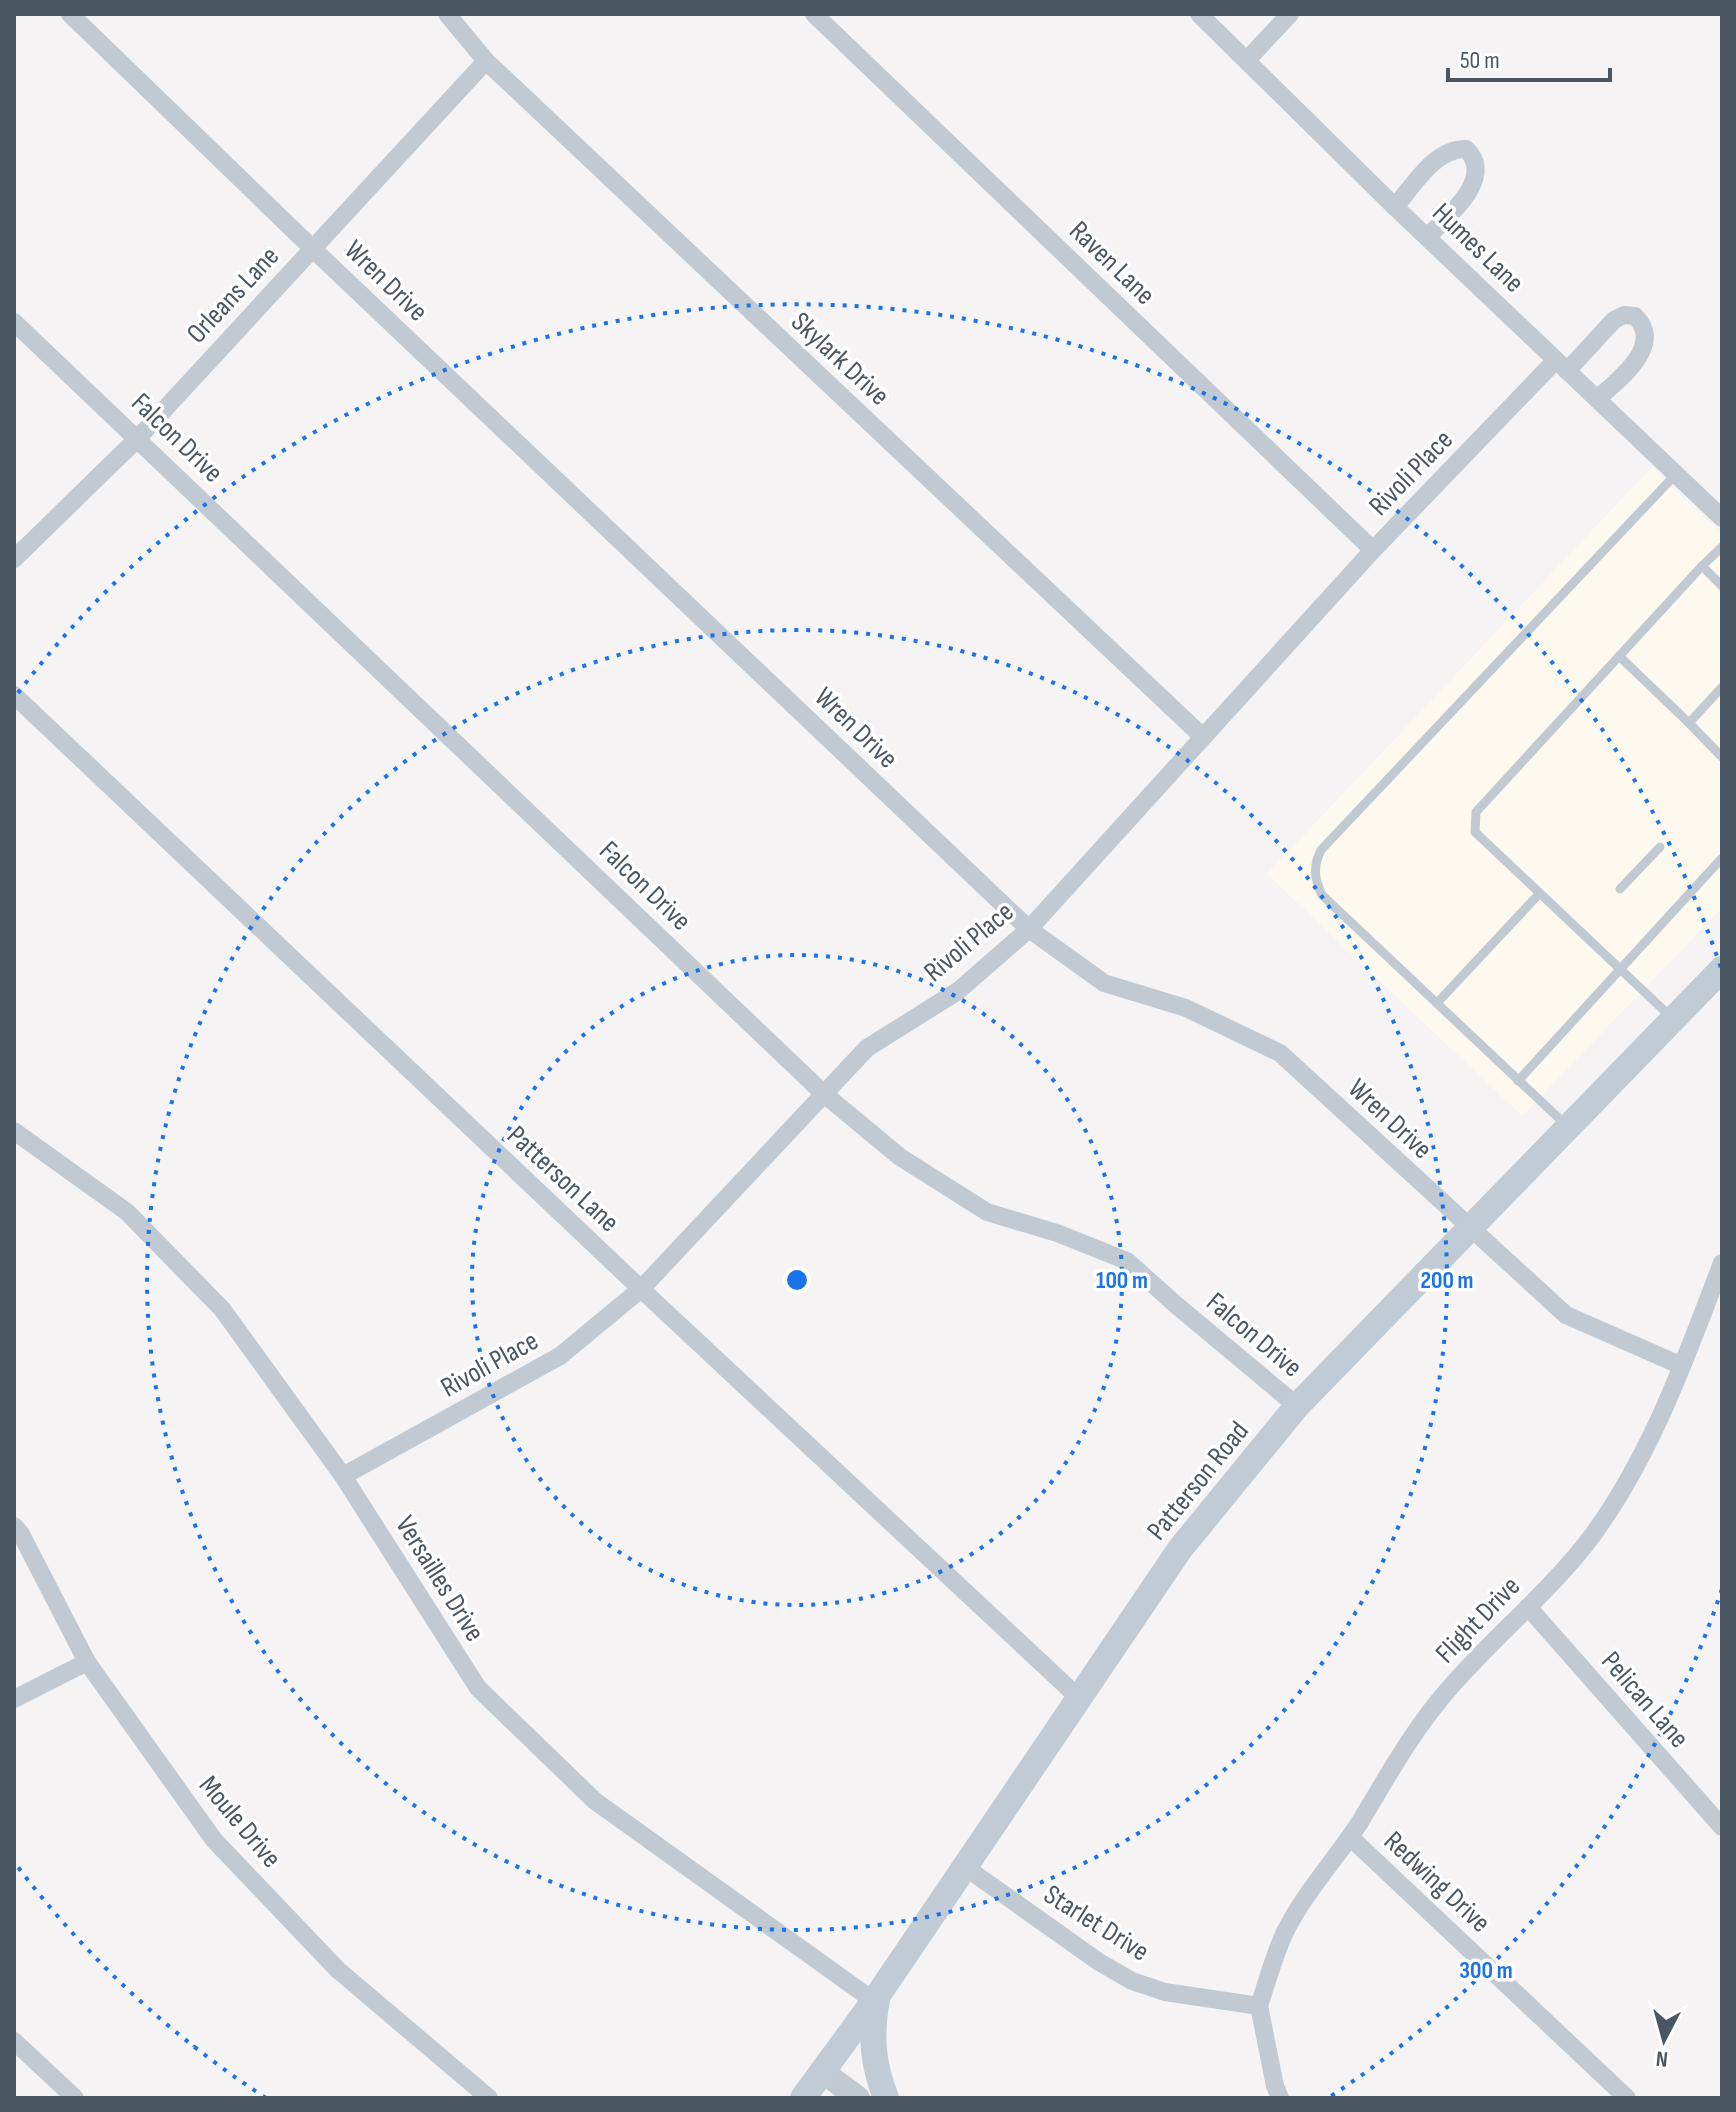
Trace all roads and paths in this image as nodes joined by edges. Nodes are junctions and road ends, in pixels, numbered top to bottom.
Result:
1 (70, 14) edge
2 (447, 14) edge
3 (814, 14) edge
4 (1200, 14) edge
5 (1290, 14) edge
6 (1247, 60) junction
7 (486, 61) junction
8 (1395, 207) junction
9 (1427, 237) junction
10 (312, 248) junction
11 (14, 322) edge
12 (1562, 365) junction
13 (1597, 399) junction
14 (138, 438) junction
15 (1676, 474) junction
16 (1722, 518) edge
17 (1722, 547) edge
18 (1373, 550) junction
19 (14, 559) edge
20 (1702, 566) junction
21 (1722, 586) edge
22 (1619, 656) junction
23 (1722, 687) edge
24 (14, 695) edge
25 (1689, 723) junction
26 (1203, 737) junction
27 (1722, 757) edge
28 (1660, 847) dead end
29 (1722, 858) edge
30 (1620, 889) dead end
31 (1539, 894) junction
32 (1029, 929) junction
33 (1722, 969) edge
34 (1622, 971) junction
35 (1437, 1003) junction
36 (1673, 1019) junction
37 (1518, 1081) junction
38 (824, 1094) junction
39 (1569, 1128) junction
40 (14, 1131) edge
41 (1470, 1230) junction
42 (1722, 1263) edge
43 (641, 1289) junction
44 (1682, 1366) junction
45 (1297, 1406) junction
46 (343, 1476) junction
47 (14, 1526) edge
48 (1528, 1607) junction
49 (87, 1662) junction
50 (1079, 1698) junction
51 (14, 1699) edge
52 (1722, 1827) edge
53 (1350, 1837) junction
54 (965, 1867) junction
55 (876, 1998) junction
56 (1259, 2006) junction
57 (14, 2041) edge
58 (822, 2071) junction
59 (75, 2098) edge
60 (489, 2098) edge
61 (803, 2098) edge
62 (858, 2098) edge
63 (886, 2098) edge
64 (1280, 2098) edge
65 (1627, 2098) edge

1 - 10 street, Wren Drive
2 - 7 street, Skylark Drive
3 - 18 street, Raven Lane
4 - 6 street, Humes Lane
5 - 6 street
6 - 8 street, Humes Lane
7 - 10 street, Orleans Lane
7 - 26 street, Skylark Drive
8 - 9 street, Humes Lane
8 - 9 street
9 - 12 street, Humes Lane
10 - 14 street, Orleans Lane
10 - 32 street, Wren Drive
11 - 14 street, Falcon Drive
12 - 13 street, Humes Lane
12 - 13 street, Rivoli Place
12 - 18 street, Rivoli Place
13 - 15 street, Humes Lane
14 - 19 street, Orleans Lane
14 - 38 street, Falcon Drive
15 - 16 street, Humes Lane
15 - 35 lane
17 - 20 lane
18 - 26 street, Rivoli Place
20 - 21 lane
20 - 22 lane
22 - 25 lane
22 - 31 lane
23 - 25 lane
24 - 43 street, Patterson Lane
25 - 27 lane
26 - 32 street, Rivoli Place
28 - 30 lane
29 - 34 lane
31 - 34 lane
31 - 35 lane
32 - 38 street, Rivoli Place
32 - 41 street, Wren Drive
33 - 36 main road, Patterson Road
34 - 36 lane
34 - 37 lane
35 - 37 lane
36 - 39 main road, Patterson Road
37 - 39 lane
38 - 43 street, Rivoli Place
38 - 45 street, Falcon Drive
39 - 41 main road, Patterson Road
40 - 46 street, Versailles Drive
41 - 44 street, Wren Drive
41 - 45 main road, Patterson Road
42 - 44 street, Flight Drive
43 - 46 street, Rivoli Place
43 - 50 street, Patterson Lane
44 - 48 street, Flight Drive
45 - 50 main road, Patterson Road
46 - 55 street, Versailles Drive
47 - 49 street, Moule Drive
48 - 52 street, Pelican Lane
48 - 53 street, Flight Drive
49 - 51 street
49 - 60 street, Moule Drive
50 - 54 main road, Patterson Road
53 - 56 street, Flight Drive
53 - 65 street, Redwing Drive
54 - 55 main road, Patterson Road
54 - 56 street, Starlet Drive
55 - 58 main road, Patterson Road
55 - 63 main road
56 - 64 street
57 - 59 street
58 - 61 main road, Patterson Road
58 - 62 street

